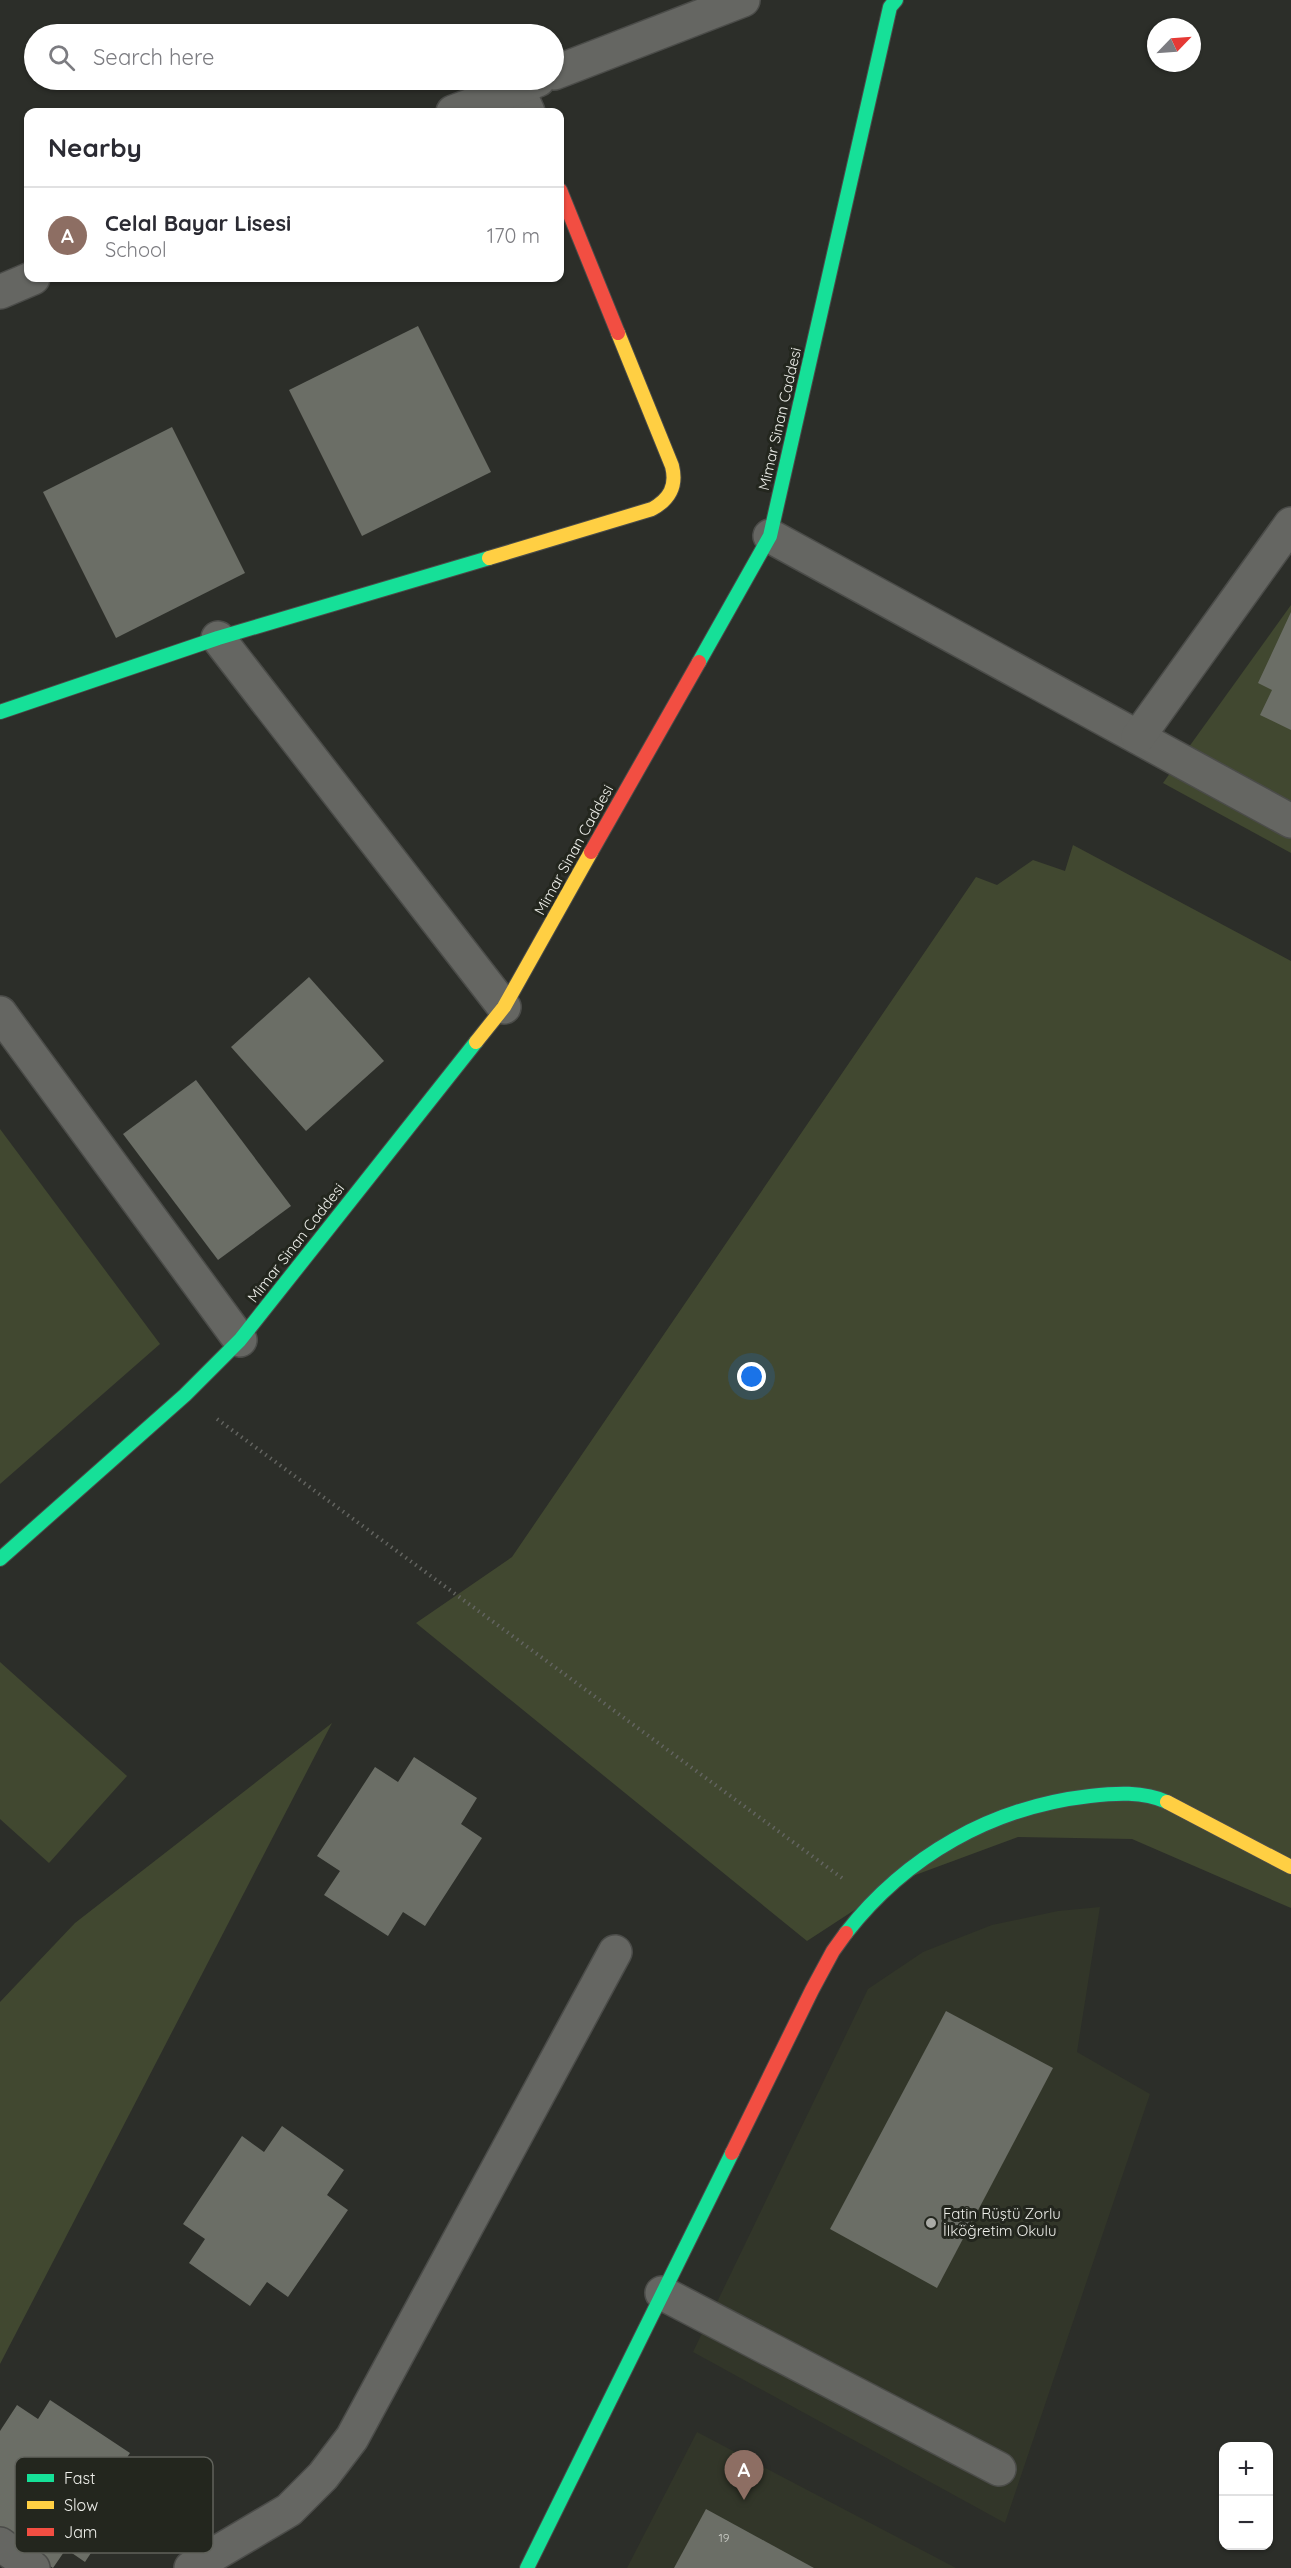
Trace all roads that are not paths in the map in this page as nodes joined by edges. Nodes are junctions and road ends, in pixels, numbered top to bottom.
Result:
1 (743, 0) edge
2 (896, 0) edge
3 (564, 69) edge
4 (528, 93) edge
5 (469, 108) edge
6 (564, 200) edge
7 (24, 282) edge
8 (0, 292) edge
9 (1291, 524) edge
10 (770, 536) junction
11 (218, 638) junction
12 (0, 712) edge
13 (1138, 737) junction
14 (1291, 821) edge
15 (504, 1007) junction
16 (0, 1013) edge
17 (240, 1340) junction
18 (0, 1559) edge
19 (1291, 1867) edge
20 (615, 1952) dead end
21 (662, 2293) junction
22 (999, 2469) dead end
23 (0, 2544) edge
24 (33, 2568) edge
25 (190, 2568) edge
26 (527, 2568) edge

1 - 3 street
2 - 10 street, Mimar Sinan Caddesi
4 - 5 street
6 - 11 street
7 - 8 street
9 - 13 street
10 - 13 street
10 - 15 street, Mimar Sinan Caddesi
11 - 12 street
11 - 15 street
13 - 14 street
15 - 17 street, Mimar Sinan Caddesi
16 - 17 street
17 - 18 street, Mimar Sinan Caddesi
19 - 21 street
20 - 25 street
21 - 22 street
21 - 26 street
23 - 24 street

